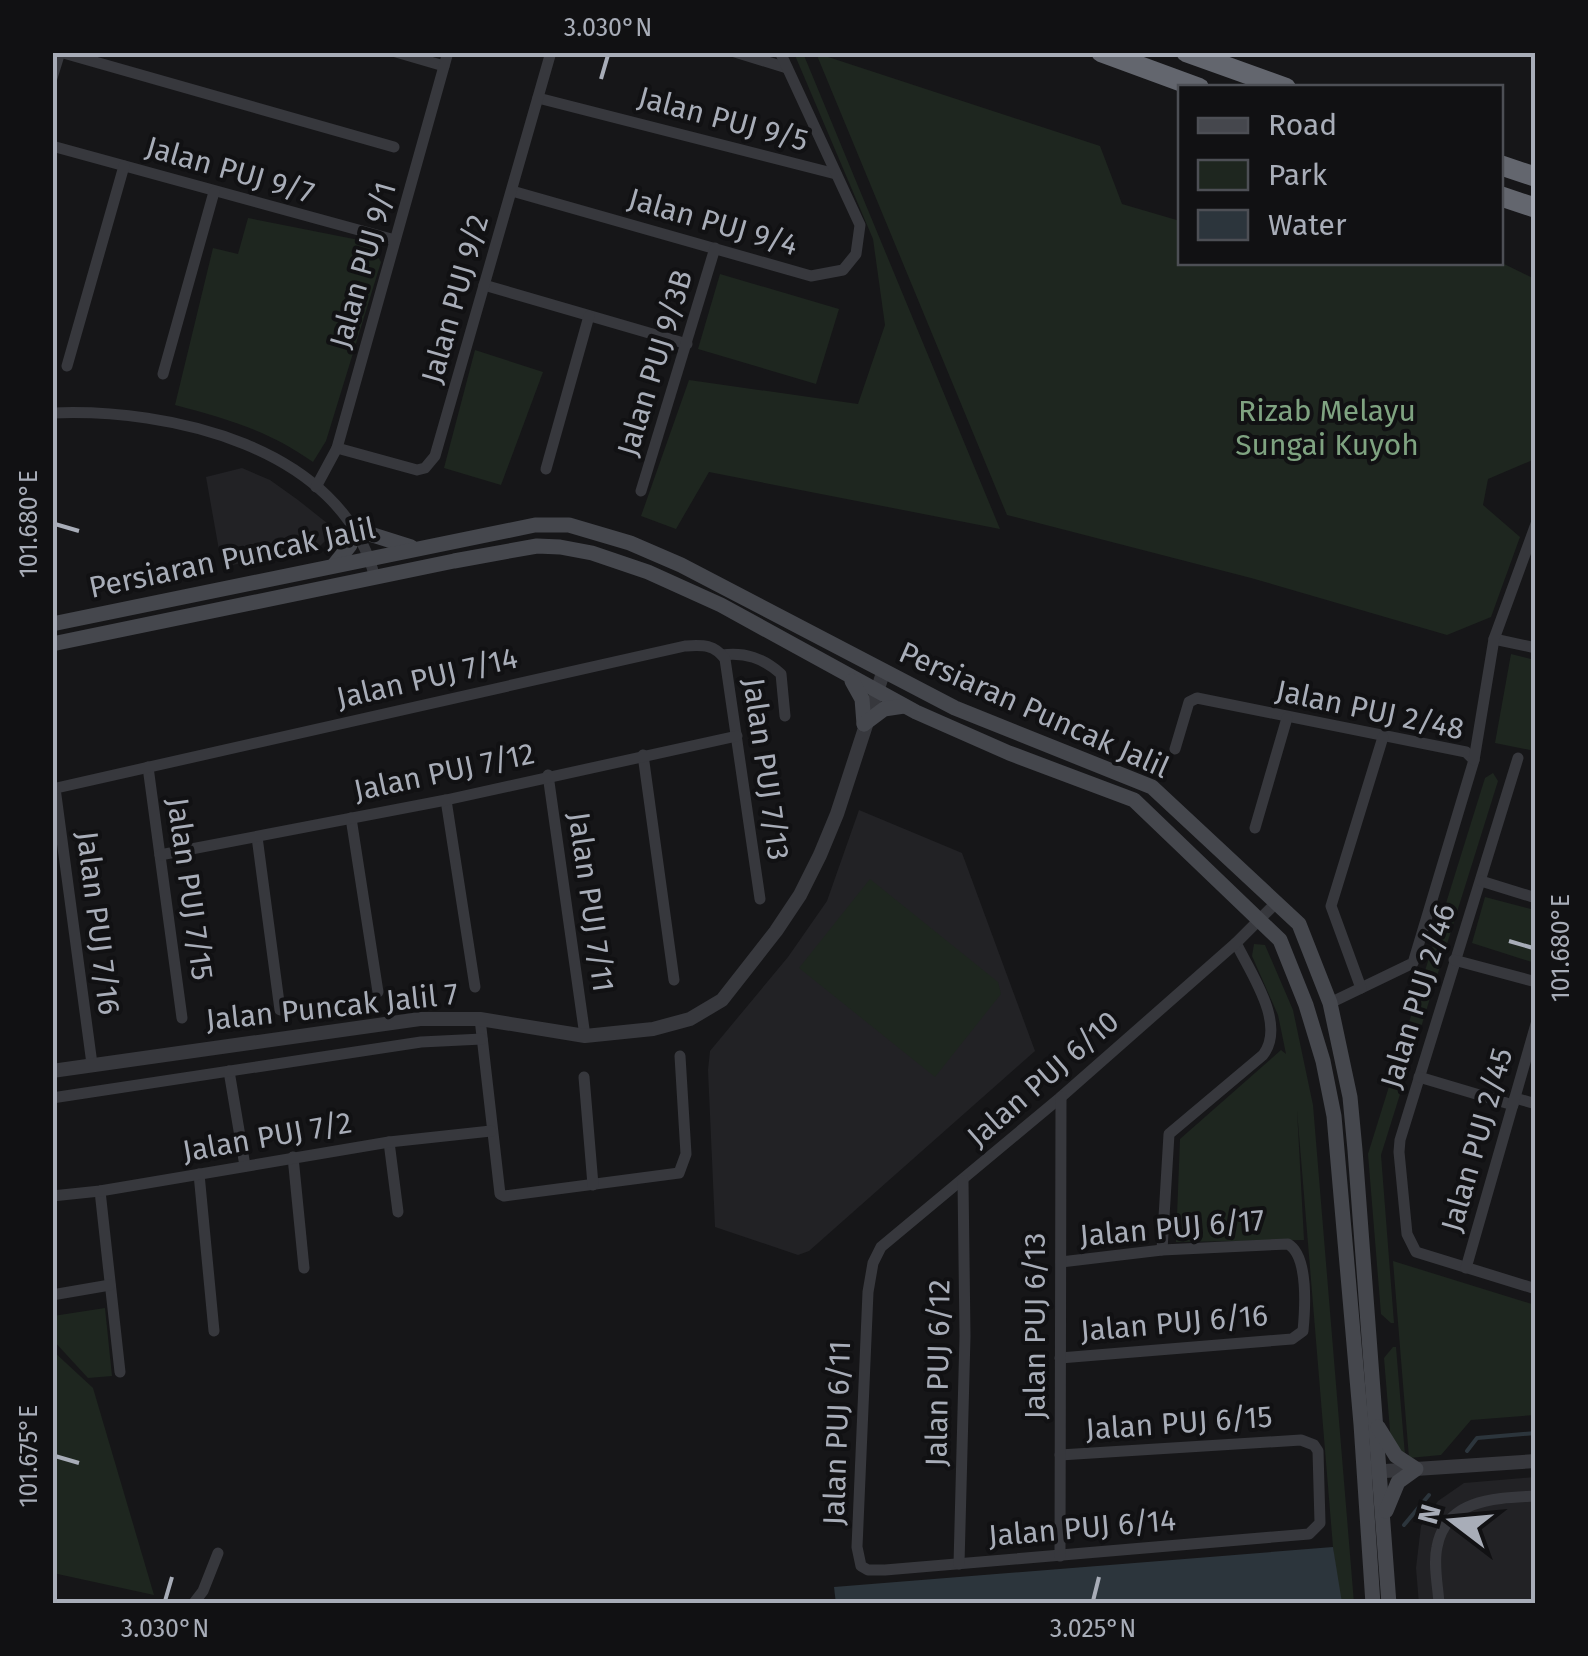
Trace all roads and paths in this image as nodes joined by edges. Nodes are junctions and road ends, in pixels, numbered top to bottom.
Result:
1 (60, 52) edge
2 (396, 52) edge
3 (448, 52) edge
4 (551, 52) edge
5 (734, 52) edge
6 (780, 52) edge
7 (1101, 52) edge
8 (1186, 52) edge
9 (444, 66) junction
10 (787, 68) junction
11 (52, 78) edge
12 (1191, 85) edge
13 (1278, 85) edge
14 (538, 98) junction
15 (52, 146) edge
16 (394, 147) dead end
17 (1503, 165) edge
18 (124, 166) junction
19 (836, 174) junction
20 (1536, 177) edge
21 (214, 192) junction
22 (512, 192) junction
23 (1503, 197) edge
24 (1536, 208) edge
25 (395, 240) junction
26 (715, 248) junction
27 (484, 285) junction
28 (589, 316) junction
29 (687, 344) junction
30 (67, 366) dead end
31 (162, 374) dead end
32 (52, 413) edge
33 (337, 448) junction
34 (546, 470) dead end
35 (316, 487) junction
36 (641, 492) dead end
37 (1536, 524) edge
38 (354, 529) junction
39 (417, 548) junction
40 (370, 557) junction
41 (335, 564) junction
42 (375, 578) junction
43 (52, 624) edge
44 (1494, 639) junction
45 (52, 644) edge
46 (1536, 648) edge
47 (720, 652) junction
48 (883, 672) junction
49 (849, 677) junction
50 (876, 692) junction
51 (904, 706) junction
52 (785, 716) dead end
53 (1287, 718) junction
54 (864, 724) junction
55 (737, 736) junction
56 (1383, 736) junction
57 (1175, 749) dead end
58 (642, 755) junction
59 (1518, 758) dead end
60 (1474, 760) junction
61 (148, 767) junction
62 (548, 775) junction
63 (54, 788) edge
64 (446, 800) junction
65 (352, 818) junction
66 (1254, 828) dead end
67 (257, 837) junction
68 (160, 855) junction
69 (1482, 881) junction
70 (1536, 898) edge
71 (760, 899) dead end
72 (1275, 904) junction
73 (1258, 920) junction
74 (1236, 943) junction
75 (1454, 960) junction
76 (674, 980) dead end
77 (1536, 982) edge
78 (475, 987) dead end
79 (1361, 988) junction
80 (378, 992) dead end
81 (1330, 1003) junction
82 (280, 1010) dead end
83 (182, 1018) dead end
84 (480, 1018) junction
85 (1536, 1024) edge
86 (585, 1036) junction
87 (482, 1039) junction
88 (680, 1056) dead end
89 (92, 1064) junction
90 (52, 1070) edge
91 (230, 1071) junction
92 (1419, 1076) junction
93 (584, 1077) dead end
94 (1061, 1097) junction
95 (52, 1098) edge
96 (1514, 1101) junction
97 (1536, 1104) edge
98 (491, 1131) junction
99 (389, 1142) junction
100 (293, 1157) junction
101 (244, 1166) junction
102 (199, 1174) junction
103 (963, 1182) junction
104 (594, 1185) junction
105 (100, 1191) junction
106 (52, 1196) edge
107 (398, 1212) dead end
108 (1162, 1250) junction
109 (1060, 1262) junction
110 (304, 1268) dead end
111 (1466, 1268) junction
112 (110, 1284) junction
113 (1536, 1289) edge
114 (52, 1295) edge
115 (867, 1302) joint
116 (214, 1331) dead end
117 (1292, 1339) joint
118 (1060, 1358) junction
119 (120, 1372) dead end
120 (1376, 1423) junction
121 (1060, 1456) junction
122 (1536, 1461) edge
123 (1416, 1468) junction
124 (1372, 1472) junction
125 (1536, 1496) edge
126 (1383, 1520) junction
127 (1310, 1534) joint
128 (218, 1553) dead end
129 (1060, 1556) junction
130 (960, 1564) junction
131 (861, 1566) joint
132 (192, 1604) edge
133 (1373, 1604) edge
134 (1390, 1604) edge
135 (1439, 1604) edge

1 - 11 street
1 - 16 street
2 - 9 street
3 - 9 street, Jalan PUJ 9/1
4 - 14 street, Jalan PUJ 9/2
5 - 10 street
6 - 10 street, Jalan PUJ 9/4
7 - 12 highway
8 - 13 highway
9 - 25 street, Jalan PUJ 9/1
10 - 19 street, Jalan PUJ 9/4
14 - 19 street, Jalan PUJ 9/5
14 - 22 street, Jalan PUJ 9/2
15 - 18 street, Jalan PUJ 9/7
17 - 20 highway
18 - 21 street, Jalan PUJ 9/7
18 - 30 street
19 - 26 street, Jalan PUJ 9/4
21 - 25 street, Jalan PUJ 9/7
21 - 31 street
22 - 26 street, Jalan PUJ 9/4
22 - 27 street, Jalan PUJ 9/2
23 - 24 highway
25 - 33 street, Jalan PUJ 9/1
26 - 29 street, Jalan PUJ 9/3B
27 - 28 street
27 - 33 street, Jalan PUJ 9/2
28 - 29 street
28 - 34 street
29 - 36 street, Jalan PUJ 9/3B
32 - 35 street
33 - 35 street, Jalan PUJ 9/1
35 - 38 street
37 - 44 street
38 - 39 main road
38 - 40 street
38 - 41 main road
39 - 40 main road, Persiaran Puncak Jalil
39 - 48 main road, Persiaran Puncak Jalil
40 - 41 main road, Persiaran Puncak Jalil
40 - 42 street
41 - 43 main road, Persiaran Puncak Jalil
42 - 45 main road, Persiaran Puncak Jalil
42 - 49 main road, Persiaran Puncak Jalil
44 - 46 street
44 - 60 street
47 - 52 street, Jalan PUJ 7/14
47 - 55 street, Jalan PUJ 7/13
47 - 61 street, Jalan PUJ 7/14
48 - 50 street, Jalan Puncak Jalil 7
48 - 72 main road, Persiaran Puncak Jalil
49 - 50 main road, Persiaran Puncak Jalil
49 - 54 main road
50 - 51 main road, Persiaran Puncak Jalil
50 - 54 street, Jalan Puncak Jalil 7
51 - 54 main road
51 - 73 main road, Persiaran Puncak Jalil
53 - 56 street, Jalan PUJ 2/48
53 - 57 street, Jalan PUJ 2/48
53 - 66 street
54 - 86 street, Jalan Puncak Jalil 7
55 - 58 street, Jalan PUJ 7/12
55 - 71 street, Jalan PUJ 7/13
56 - 60 street, Jalan PUJ 2/48
56 - 79 street
58 - 62 street, Jalan PUJ 7/12
58 - 76 street
59 - 69 street, Jalan PUJ 2/46
60 - 79 street, Jalan PUJ 2/48
61 - 63 street, Jalan PUJ 7/14
61 - 68 street, Jalan PUJ 7/15
62 - 64 street, Jalan PUJ 7/12
62 - 86 street, Jalan PUJ 7/11
63 - 89 street, Jalan PUJ 7/16
64 - 65 street, Jalan PUJ 7/12
64 - 78 street
65 - 67 street, Jalan PUJ 7/12
65 - 80 street
67 - 68 street, Jalan PUJ 7/12
67 - 82 street
68 - 83 street, Jalan PUJ 7/15
69 - 70 street
69 - 75 street, Jalan PUJ 2/46
72 - 73 street, Jalan PUJ 6/10
72 - 81 main road, Persiaran Puncak Jalil
73 - 74 street, Jalan PUJ 6/10
73 - 124 main road, Persiaran Puncak Jalil
74 - 94 street, Jalan PUJ 6/10
74 - 108 street
75 - 77 street
75 - 92 street, Jalan PUJ 2/46
79 - 81 street, Jalan PUJ 2/48
81 - 120 main road, Persiaran Puncak Jalil
84 - 86 street, Jalan Puncak Jalil 7
84 - 87 street
84 - 89 street, Jalan Puncak Jalil 7
85 - 96 street, Jalan PUJ 2/45
87 - 91 street
87 - 98 street
88 - 104 street
89 - 90 street, Jalan Puncak Jalil 7
91 - 95 street
91 - 101 street
92 - 96 street
92 - 111 street, Jalan PUJ 2/46
93 - 104 street
94 - 103 street, Jalan PUJ 6/10
94 - 109 street, Jalan PUJ 6/13
96 - 97 street
96 - 111 street, Jalan PUJ 2/45
98 - 99 street, Jalan PUJ 7/2
98 - 104 street
99 - 100 street, Jalan PUJ 7/2
99 - 107 street
100 - 101 street, Jalan PUJ 7/2
100 - 110 street
101 - 102 street, Jalan PUJ 7/2
102 - 105 street, Jalan PUJ 7/2
102 - 116 street
103 - 115 street, Jalan PUJ 6/10
103 - 130 street, Jalan PUJ 6/12
105 - 106 street, Jalan PUJ 7/2
105 - 112 street
108 - 109 street, Jalan PUJ 6/17
108 - 117 street, Jalan PUJ 6/17
109 - 118 street, Jalan PUJ 6/13
111 - 113 street
112 - 114 street
112 - 119 street
115 - 131 street, Jalan PUJ 6/11
117 - 118 street, Jalan PUJ 6/16
118 - 121 street, Jalan PUJ 6/13
120 - 123 main road
120 - 124 main road, Persiaran Puncak Jalil
121 - 127 street, Jalan PUJ 6/15
121 - 129 street, Jalan PUJ 6/13
122 - 123 street
123 - 124 street
123 - 126 main road
124 - 126 main road, Persiaran Puncak Jalil
124 - 133 main road, Persiaran Puncak Jalil
125 - 135 street
126 - 134 main road, Persiaran Puncak Jalil
127 - 129 street, Jalan PUJ 6/14
128 - 132 street
129 - 130 street, Jalan PUJ 6/14
130 - 131 street, Jalan PUJ 6/14

